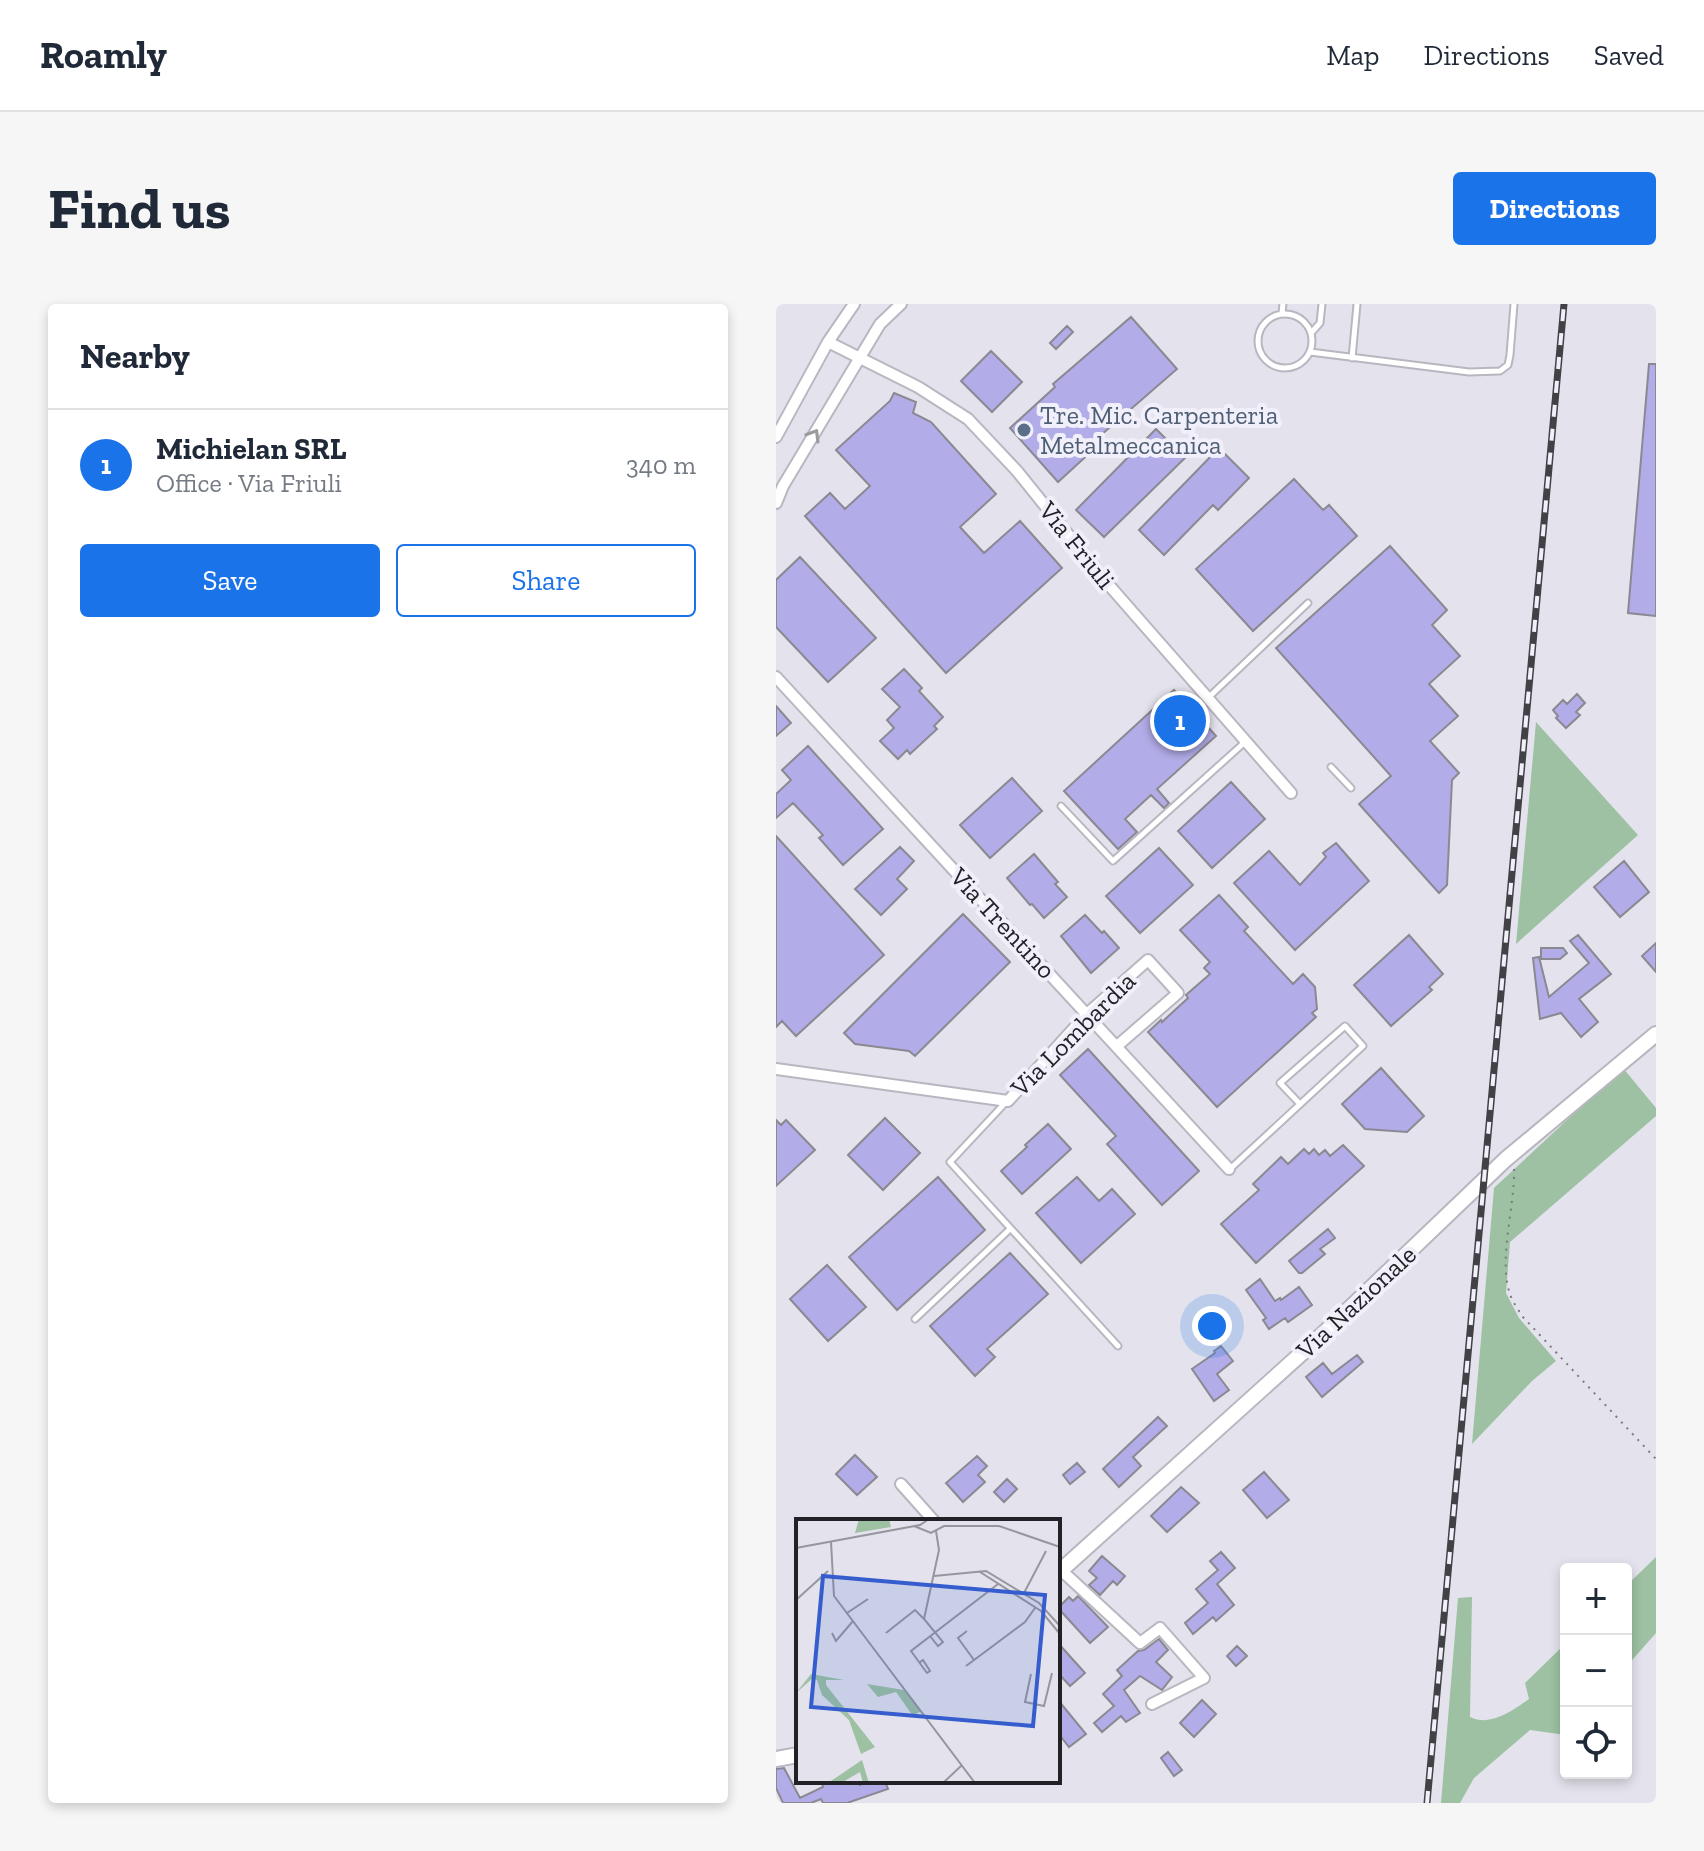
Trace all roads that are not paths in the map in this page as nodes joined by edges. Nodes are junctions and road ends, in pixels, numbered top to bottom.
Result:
1 (854, 304) edge
2 (901, 304) edge
3 (1283, 304) edge
4 (1322, 304) edge
5 (1357, 304) edge
6 (1514, 304) edge
7 (1282, 313) junction
8 (1311, 333) junction
9 (828, 342) junction
10 (1310, 352) junction
11 (860, 358) junction
12 (1352, 358) junction
13 (776, 437) edge
14 (776, 503) edge
15 (1308, 603) dead end
16 (776, 677) edge
17 (1208, 698) junction
18 (1246, 741) junction
19 (1331, 767) dead end
20 (1351, 788) dead end
21 (1291, 793) dead end
22 (1061, 806) dead end
23 (1087, 1014) junction
24 (1656, 1034) edge
25 (1117, 1046) junction
26 (776, 1069) edge
27 (1008, 1101) junction
28 (1300, 1104) junction
29 (1229, 1169) joint
30 (1010, 1229) junction
31 (915, 1319) dead end
32 (1118, 1346) dead end
33 (901, 1484) dead end
34 (932, 1519) edge
35 (1060, 1572) edge
36 (1152, 1704) dead end
37 (796, 1755) edge
38 (776, 1759) edge

1 - 9 street
2 - 11 street
3 - 7 lane
4 - 8 lane
5 - 12 lane
6 - 12 lane
7 - 8 lane
7 - 10 lane
8 - 10 lane
9 - 11 street, Via Friuli
9 - 13 street
10 - 12 lane
14 -> 11 street
11 - 17 street, Via Friuli
15 - 17 lane
16 - 23 street, Via Trentino
17 - 18 street, Via Friuli
18 - 21 street, Via Friuli
18 - 22 lane
19 - 20 lane
23 - 25 street, Via Trentino
23 - 25 street, Via Lombardia
23 - 27 street, Via Lombardia
24 - 35 street, Via Nazionale
25 - 29 street, Via Trentino
26 - 27 street, Via Lombardia
27 - 30 lane
28 - 28 lane
28 - 29 lane
30 - 31 lane
30 - 32 lane
33 - 34 street
35 - 36 street
37 - 38 street

